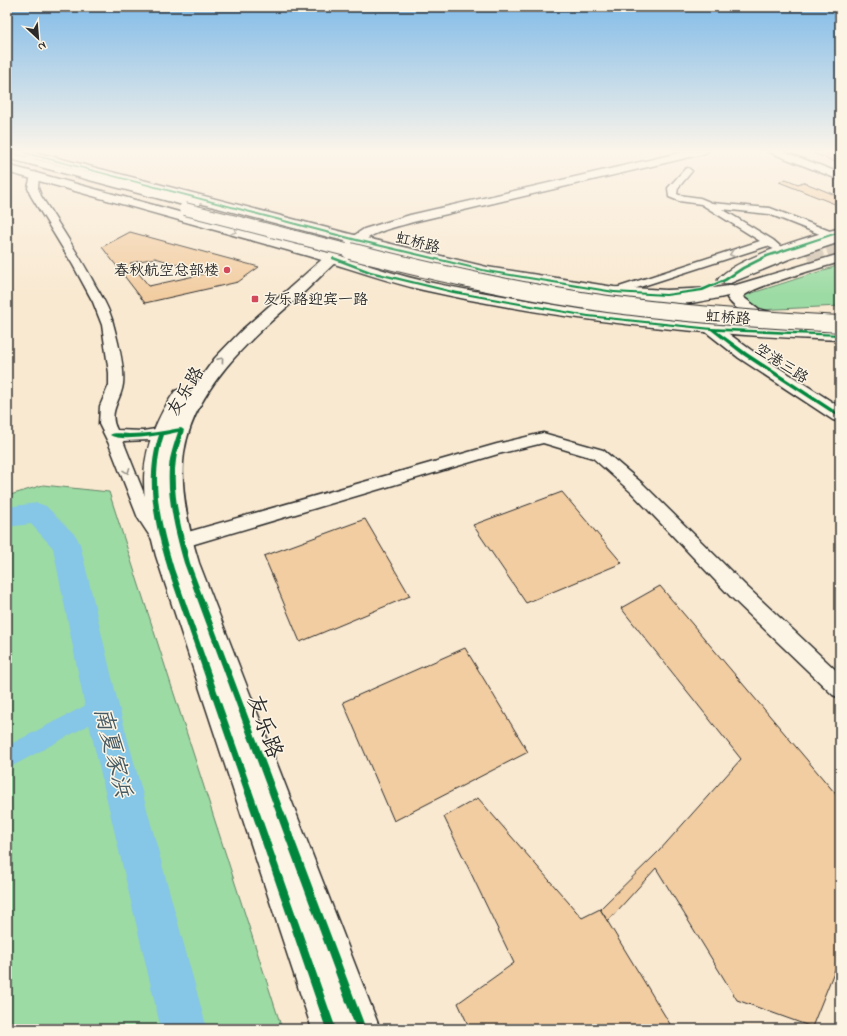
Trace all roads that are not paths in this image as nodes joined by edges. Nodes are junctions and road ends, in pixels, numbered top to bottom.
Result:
1 (38, 199) edge
2 (119, 199) edge
3 (159, 199) edge
4 (168, 199) edge
5 (203, 199) edge
6 (473, 199) edge
7 (495, 199) edge
8 (696, 199) edge
9 (708, 204) junction
10 (190, 206) junction
11 (837, 235) edge
12 (351, 238) junction
13 (769, 242) junction
14 (783, 251) junction
15 (338, 258) junction
16 (840, 258) tunnel mouth
17 (725, 280) junction
18 (758, 283) junction
19 (738, 289) junction
20 (577, 294) junction
21 (672, 294) junction
22 (616, 298) junction
23 (840, 309) edge
24 (840, 316) edge
25 (786, 320) junction
26 (840, 320) edge
27 (840, 324) edge
28 (712, 329) junction
29 (840, 330) edge
30 (840, 336) edge
31 (840, 416) edge
32 (171, 431) junction
33 (113, 435) junction
34 (172, 542) junction
35 (840, 688) edge
36 (331, 1029) edge
37 (361, 1029) edge

1 - 33 street
2 -> 15 main road, 虹桥路
3 - 10 main road
4 - 10 main road
5 - 12 main road, 虹桥路
6 - 12 main road
7 - 12 main road
8 - 9 street
9 - 11 street
9 - 13 street
10 - 20 main road
10 - 22 main road, bridge
11 - 14 main road
11 - 17 main road, 虹桥路
12 - 15 main road, 友乐路
12 - 22 main road, 虹桥路
13 - 14 street
13 -> 22 street
14 - 17 main road
15 - 25 main road
15 - 28 main road, 虹桥路
15 - 29 main road, 虹桥路
15 - 32 main road, 友乐路
16 - 18 main road, 虹桥路
17 - 19 main road
17 - 21 main road, 虹桥路
18 - 19 main road, 虹桥路
18 - 25 main road
19 - 20 main road
19 - 21 main road, 虹桥路
20 - 21 main road
21 - 22 main road, 虹桥路
22 - 23 main road, bridge
22 - 27 main road, bridge
24 - 25 main road
25 - 26 main road
28 - 30 main road, 虹桥路
28 - 31 main road, 空港三路
32 - 33 street
32 - 34 main road, 友乐路
33 -> 34 street
34 - 35 street
34 - 36 main road, 友乐路
34 - 37 main road, 友乐路

